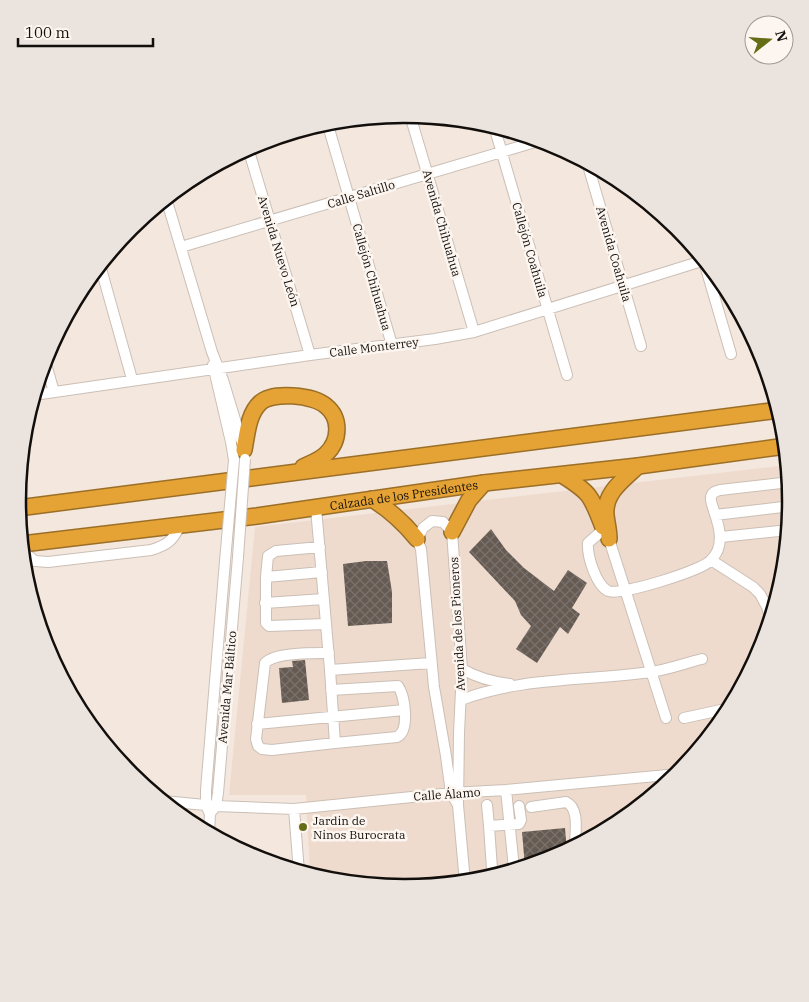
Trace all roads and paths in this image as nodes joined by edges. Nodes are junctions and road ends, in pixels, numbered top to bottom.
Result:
1 (413, 123) edge
2 (329, 130) edge
3 (496, 135) edge
4 (528, 144) edge
5 (501, 152) junction
6 (250, 156) edge
7 (590, 171) edge
8 (428, 174) junction
9 (349, 197) junction
10 (168, 206) edge
11 (270, 221) junction
12 (181, 247) junction
13 (698, 262) edge
14 (102, 273) edge
15 (709, 276) edge
16 (624, 286) junction
17 (547, 309) junction
18 (474, 332) junction
19 (392, 345) junction
20 (641, 346) dead end
21 (310, 354) junction
22 (731, 354) dead end
23 (216, 368) junction
24 (48, 374) edge
25 (567, 375) dead end
26 (132, 379) junction
27 (54, 392) junction
28 (42, 394) edge
29 (772, 411) edge
30 (779, 447) edge
31 (241, 456) junction
32 (638, 466) junction
33 (293, 472) junction
34 (562, 475) junction
35 (484, 483) junction
36 (782, 483) edge
37 (372, 499) junction
38 (26, 507) edge
39 (783, 507) edge
40 (316, 508) junction
41 (715, 515) junction
42 (180, 526) junction
43 (782, 531) edge
44 (452, 532) junction
45 (607, 534) junction
46 (720, 537) junction
47 (418, 539) junction
48 (28, 543) edge
49 (320, 547) junction
50 (31, 558) edge
51 (711, 560) junction
52 (322, 572) junction
53 (266, 577) junction
54 (626, 591) junction
55 (324, 599) junction
56 (265, 603) junction
57 (768, 605) edge
58 (326, 624) junction
59 (329, 653) junction
60 (702, 658) dead end
61 (431, 663) junction
62 (462, 669) junction
63 (330, 670) junction
64 (652, 672) junction
65 (518, 685) junction
66 (331, 690) junction
67 (461, 700) junction
68 (404, 710) junction
69 (719, 710) edge
70 (333, 717) junction
71 (666, 718) dead end
72 (684, 718) dead end
73 (257, 724) junction
74 (458, 733) junction
75 (443, 734) junction
76 (335, 743) junction
77 (664, 775) edge
78 (506, 790) junction
79 (455, 793) junction
80 (177, 803) edge
81 (487, 804) dead end
82 (519, 806) dead end
83 (211, 808) junction
84 (531, 808) dead end
85 (294, 809) junction
86 (510, 824) junction
87 (210, 826) edge
88 (488, 826) junction
89 (575, 839) edge
90 (298, 863) edge
91 (514, 863) edge
92 (492, 869) dead end
93 (464, 874) edge

1 - 8 street, Avenida Chihuahua
2 - 9 street, Callejón Chihuahua
3 - 5 street, Callejón Coahuila
4 - 5 street, Calle Saltillo
5 - 8 street, Calle Saltillo
5 - 17 street, Callejón Coahuila
6 - 11 street, Avenida Nuevo León
7 - 16 street, Avenida Coahuila
8 - 9 street, Calle Saltillo
8 - 18 street, Avenida Chihuahua
9 - 11 street, Calle Saltillo
9 - 19 street, Callejón Chihuahua
10 - 12 street
11 - 12 street, Calle Saltillo
11 - 21 street, Avenida Nuevo León
12 - 23 street
13 - 16 street, Calle Monterrey
14 - 26 street
15 - 22 street
16 - 17 street, Calle Monterrey
16 - 20 street, Avenida Coahuila
17 - 18 street, Calle Monterrey
17 - 25 street, Callejón Coahuila
18 - 19 street, Calle Monterrey
19 - 21 street, Calle Monterrey
21 - 23 street, Calle Monterrey
23 - 26 street, Calle Monterrey
23 - 31 street
24 - 27 street
26 - 27 street, Calle Monterrey
27 - 28 street, Calle Monterrey
29 - 33 highway
30 - 32 highway, Calzada de los Presidentes
31 - 33 highway
31 - 83 street, Avenida Mar Báltico, bridge
31 - 83 street, Avenida Mar Báltico, bridge
32 - 34 highway, Calzada de los Presidentes
32 - 45 highway
33 - 38 highway
34 - 35 highway, Calzada de los Presidentes
34 - 45 highway
35 - 37 highway, Calzada de los Presidentes
35 - 44 highway
36 - 41 street
37 - 40 highway, Calzada de los Presidentes
37 - 47 highway
39 - 41 street
40 - 42 highway, Calzada de los Presidentes
40 - 49 street
41 - 46 street
42 - 48 highway, Calzada de los Presidentes
42 - 50 street
43 - 46 street
44 - 47 street
44 - 62 street, Avenida de los Pioneros
45 - 54 street
45 - 54 street
46 - 51 street
47 - 61 street, Avenida de los Pioneros
49 - 52 street
49 - 53 street
51 - 54 street
51 - 57 street
52 - 53 street
52 - 55 street
53 - 56 street
54 - 64 street
55 - 56 street
55 - 58 street
56 - 58 street
58 - 59 street
59 - 63 street
59 - 73 street
60 - 64 street
61 - 63 street
61 - 75 street, Avenida de los Pioneros
62 - 65 street
62 - 67 street, Avenida de los Pioneros
63 - 66 street
64 - 65 street
64 - 71 street
65 - 67 street
66 - 68 street
66 - 70 street
67 - 74 street, Avenida de los Pioneros
68 - 70 street
68 - 76 street
69 - 72 street
70 - 73 street
70 - 76 street
73 - 76 street
74 - 75 street
74 - 79 street, Avenida de los Pioneros
75 - 79 street, Avenida de los Pioneros
77 - 78 street, Calle Álamo
78 - 79 street, Calle Álamo
78 - 86 street
79 - 85 street, Calle Álamo
79 - 93 street, Avenida de los Pioneros
80 - 83 street, Calle Álamo
81 - 88 street
82 - 86 street
83 - 85 street, Calle Álamo
83 - 87 street, Avenida Mar Báltico
84 - 89 street
85 - 90 street
86 - 88 street
86 - 91 street
88 - 92 street

